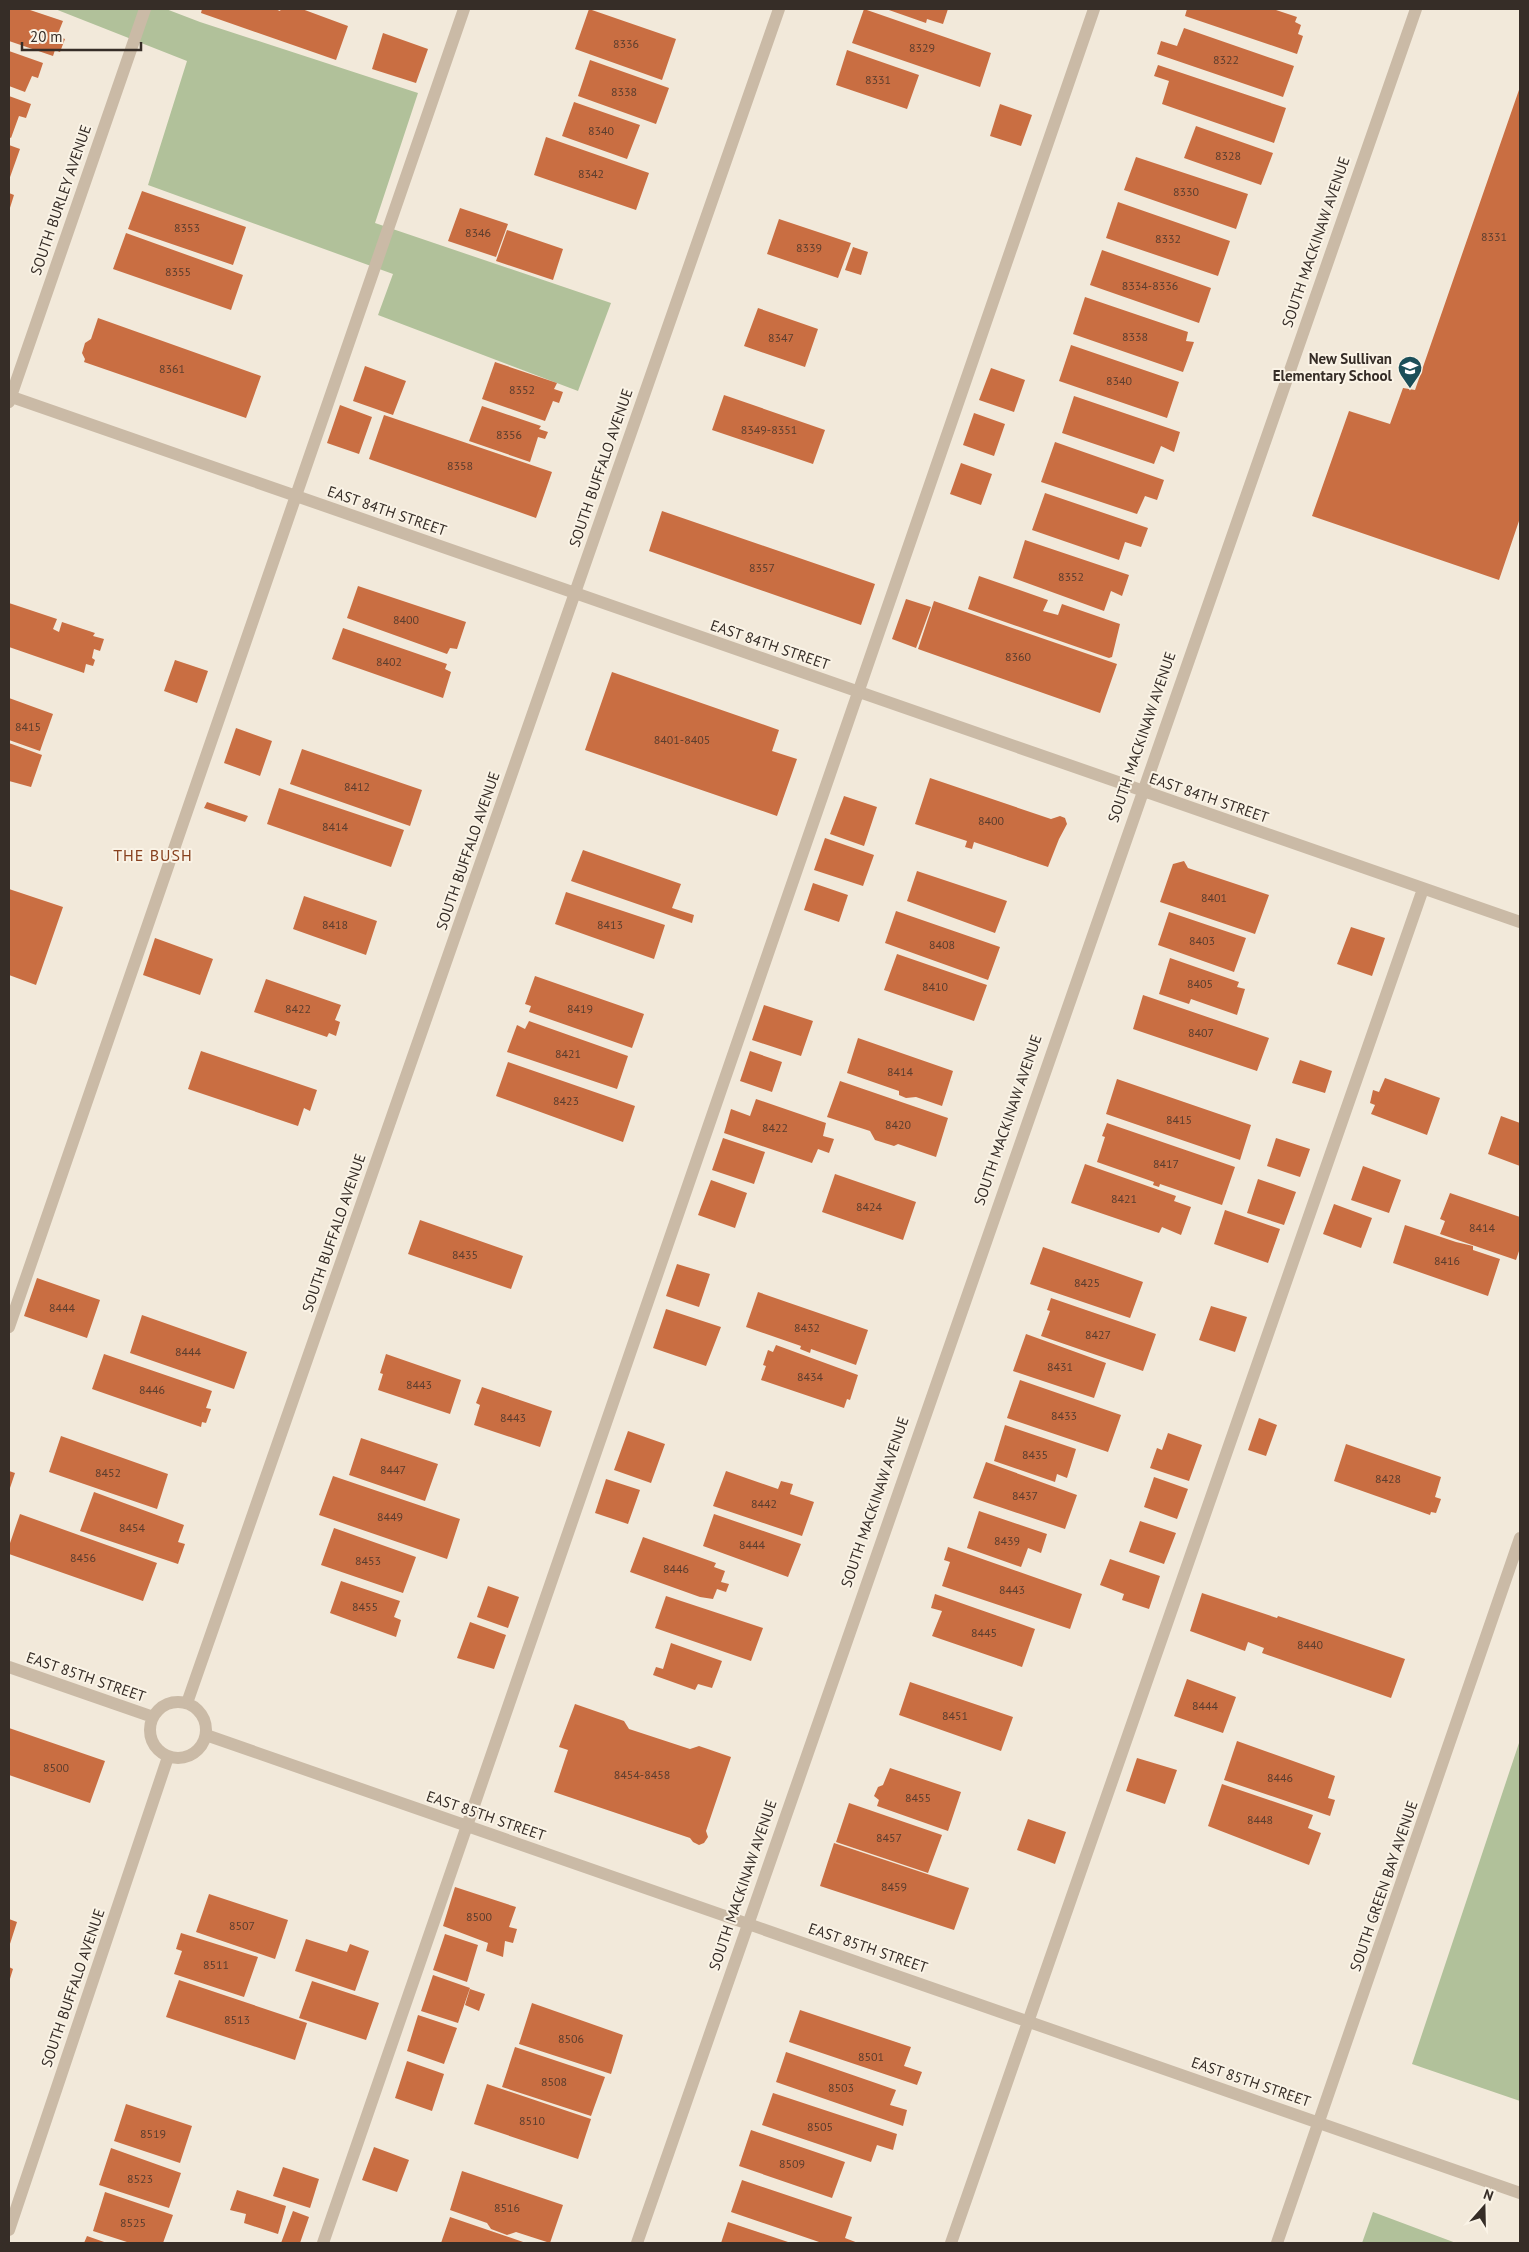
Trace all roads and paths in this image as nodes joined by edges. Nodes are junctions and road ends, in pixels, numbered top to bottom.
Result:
1 (145, 9) edge
2 (464, 9) edge
3 (779, 9) edge
4 (1094, 9) edge
5 (1416, 9) edge
6 (9, 399) edge
7 (296, 497) junction
8 (575, 594) junction
9 (858, 693) junction
10 (1140, 791) junction
11 (1423, 889) junction
12 (1520, 922) edge
13 (9, 1327) edge
14 (1520, 1538) edge
15 (9, 1667) edge
16 (187, 1703) junction
17 (153, 1717) junction
18 (206, 1735) junction
19 (168, 1757) junction
20 (467, 1826) junction
21 (746, 1924) junction
22 (1029, 2022) junction
23 (1319, 2122) junction
24 (1520, 2193) edge
25 (9, 2230) edge
26 (323, 2243) edge
27 (637, 2243) edge
28 (951, 2243) edge
29 (1277, 2243) edge

1 - 6 street, SOUTH BURLEY AVENUE
2 - 7 street
3 - 8 street, SOUTH BUFFALO AVENUE
4 - 9 street
5 - 10 street, SOUTH MACKINAW AVENUE
6 - 7 street, EAST 84TH STREET
7 - 8 street, EAST 84TH STREET
7 - 13 street
8 - 9 street, EAST 84TH STREET
8 - 16 street, SOUTH BUFFALO AVENUE
9 - 10 street, EAST 84TH STREET
9 - 20 street
10 - 11 street, EAST 84TH STREET
10 - 21 street, SOUTH MACKINAW AVENUE
11 - 12 street, EAST 84TH STREET
11 - 22 street
14 - 23 street, SOUTH GREEN BAY AVENUE
15 - 17 street, EAST 85TH STREET
16 - 17 street
16 - 18 street
17 - 19 street
18 - 19 street
18 - 20 street, EAST 85TH STREET
19 - 25 street, SOUTH BUFFALO AVENUE
20 - 21 street, EAST 85TH STREET
20 - 26 street
21 - 22 street, EAST 85TH STREET
21 - 27 street, SOUTH MACKINAW AVENUE
22 - 23 street, EAST 85TH STREET
22 - 28 street
23 - 24 street, EAST 85TH STREET
23 - 29 street, SOUTH GREEN BAY AVENUE

